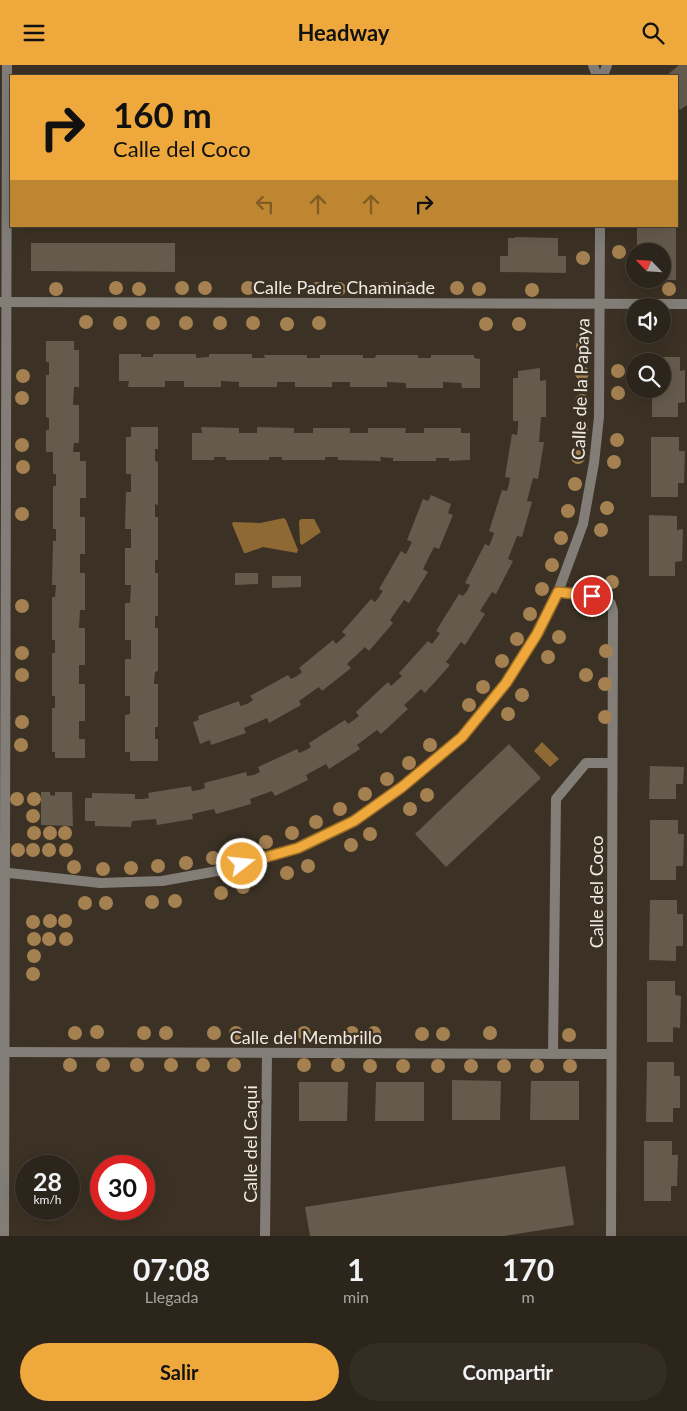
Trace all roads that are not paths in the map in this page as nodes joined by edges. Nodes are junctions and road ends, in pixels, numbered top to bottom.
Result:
1 (7, 65) edge
2 (600, 227) edge
3 (3, 302) edge
4 (600, 303) junction
5 (687, 303) edge
6 (558, 592) junction
7 (612, 763) junction
8 (2, 873) edge
9 (2, 1052) edge
10 (267, 1053) junction
11 (553, 1054) junction
12 (611, 1054) junction
13 (4, 1236) edge
14 (265, 1236) edge
15 (611, 1236) edge

1 - 3 street
2 - 4 street, Calle de la Papaya
3 - 4 street, Calle Padre Chaminade
3 - 8 street
4 - 5 street, Calle Padre Chaminade
4 - 6 street, Calle de la Papaya
6 - 7 street, Calle del Coco
6 - 8 street, Calle de la Papaya
7 - 11 street
7 - 12 street, Calle del Coco
8 - 9 street
9 - 10 street, Calle del Membrillo
9 - 13 street
10 - 11 street, Calle del Membrillo
10 - 14 street, Calle del Caqui
11 - 12 street, Calle del Membrillo
12 - 15 street, Calle del Coco

